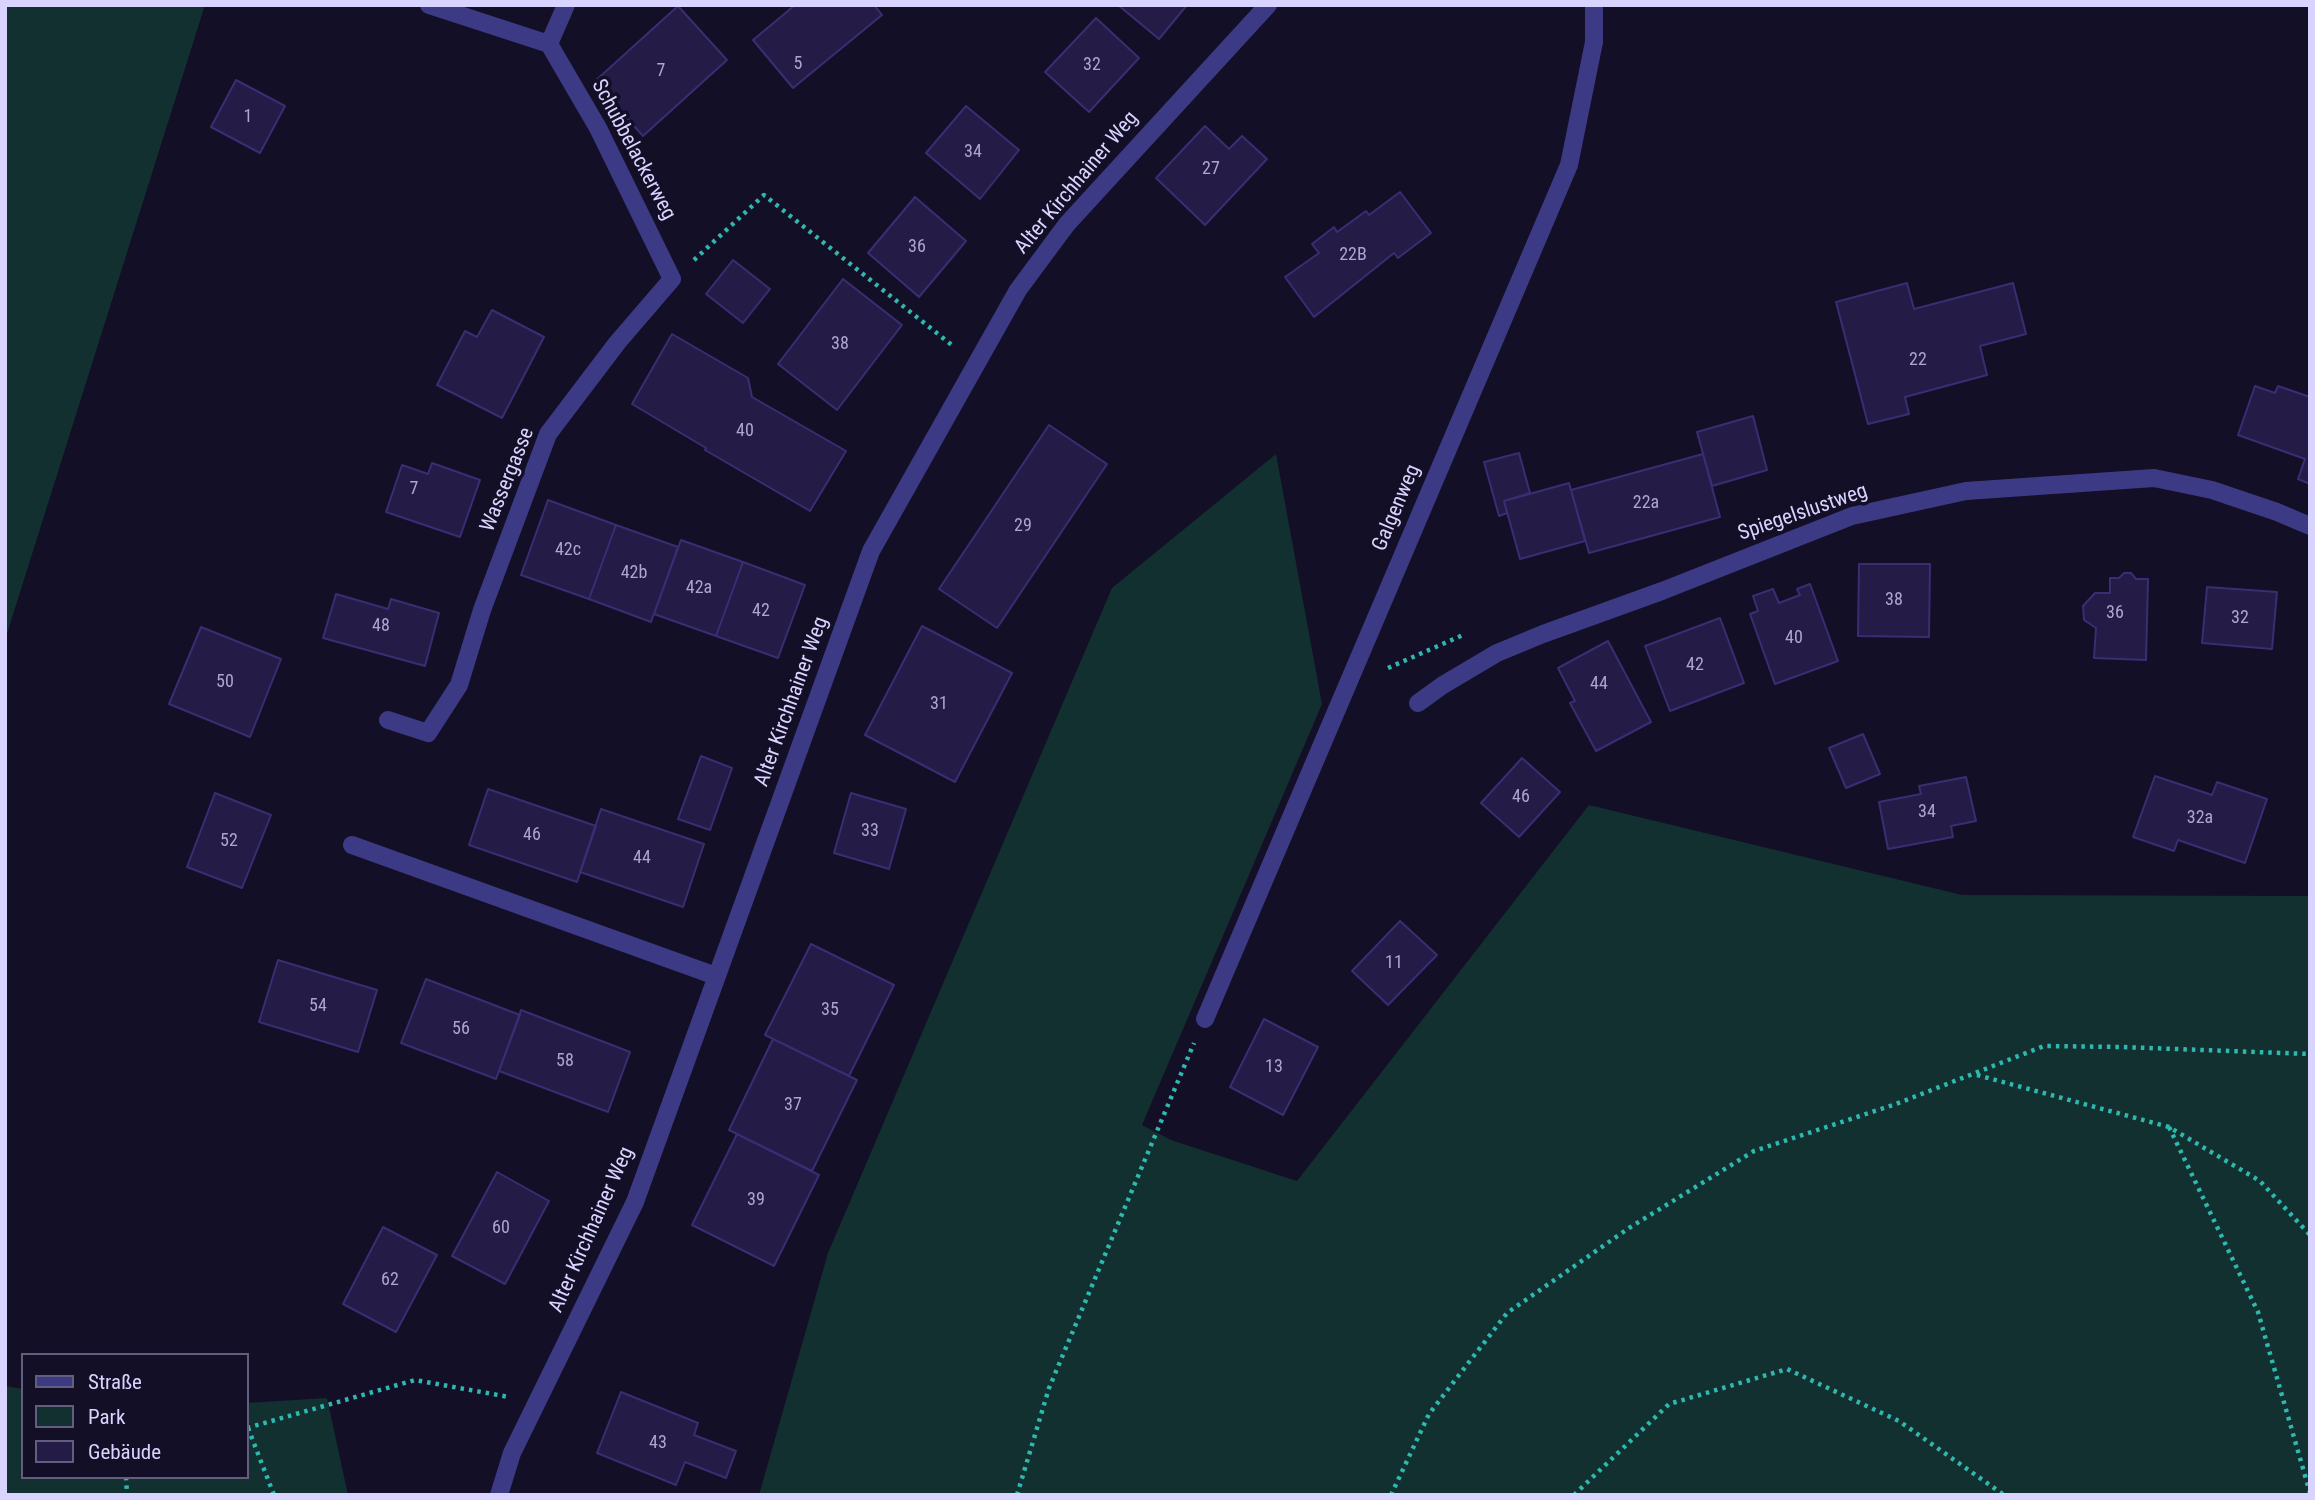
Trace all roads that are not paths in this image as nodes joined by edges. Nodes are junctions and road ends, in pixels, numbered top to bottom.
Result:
1 (429, 5) edge
2 (566, 5) edge
3 (1268, 5) edge
4 (1594, 5) edge
5 (549, 44) junction
6 (672, 279) joint
7 (2310, 526) edge
8 (1418, 704) dead end
9 (388, 720) dead end
10 (352, 845) dead end
11 (716, 976) junction
12 (1205, 1019) road end
13 (499, 1495) edge

1 - 5 street
2 - 5 street
3 - 11 street, Alter Kirchhainer Weg
4 - 12 street, Galgenweg
5 - 6 street, Schubbelackerweg
6 - 9 street, Wassergasse
7 - 8 street, Spiegelslustweg
10 - 11 street
11 - 13 street, Alter Kirchhainer Weg

